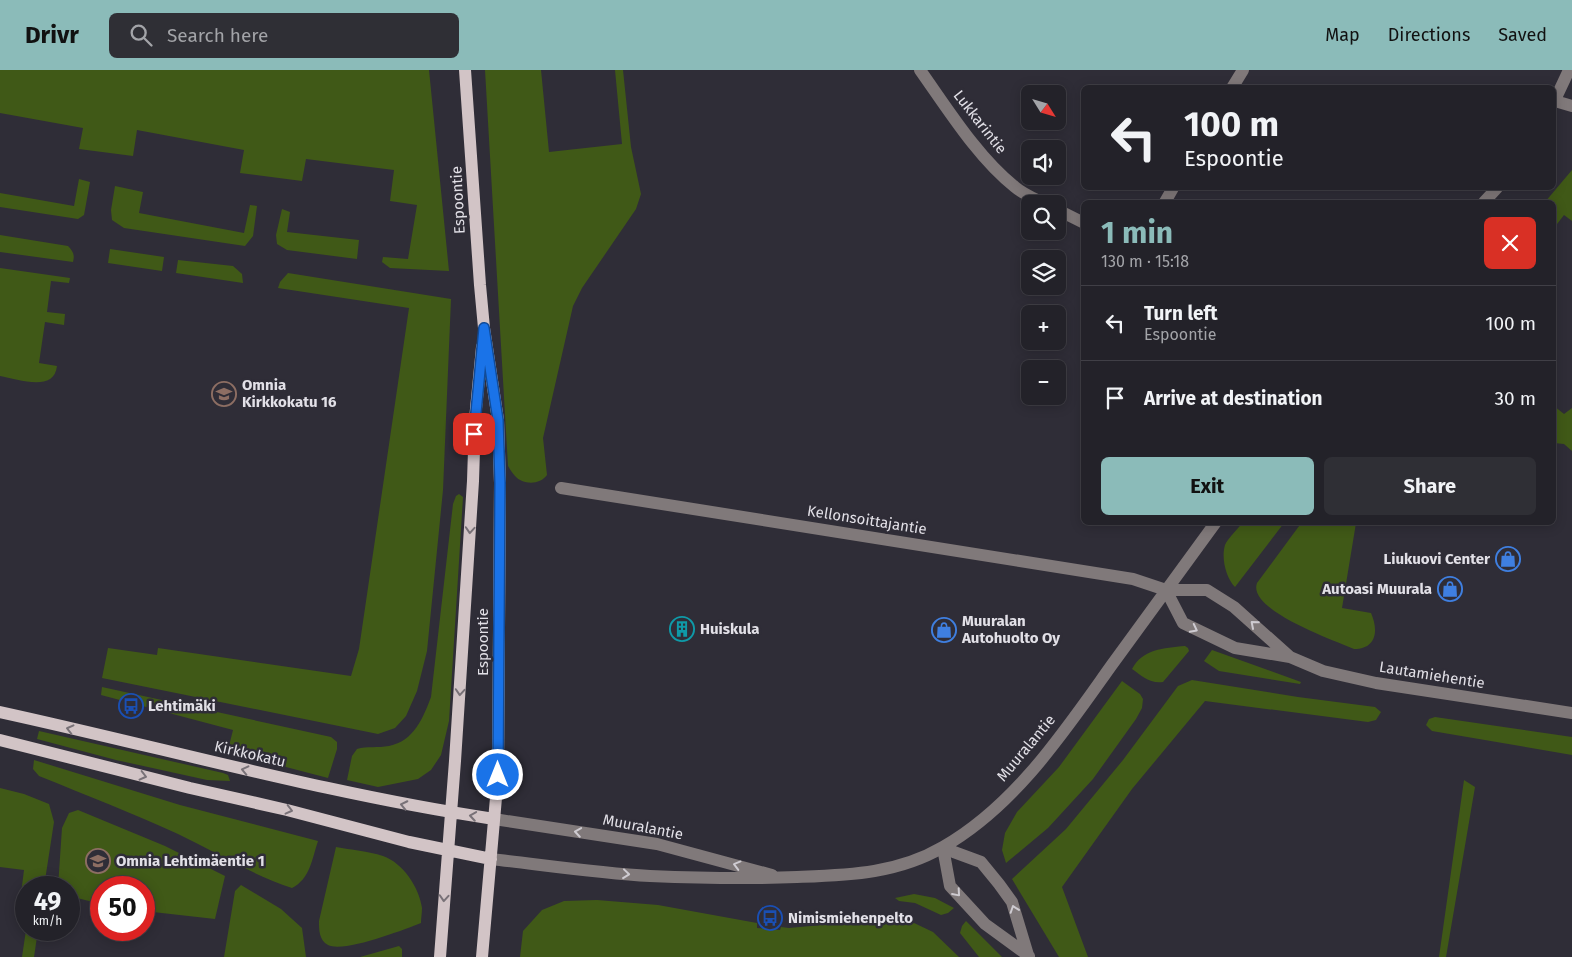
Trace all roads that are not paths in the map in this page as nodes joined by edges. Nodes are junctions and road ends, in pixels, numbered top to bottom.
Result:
1 (465, 70) edge
2 (920, 70) edge
3 (1243, 70) edge
4 (1569, 70) edge
5 (1234, 85) edge
6 (1556, 97) edge
7 (1556, 102) edge
8 (1572, 106) edge
9 (1495, 190) edge
10 (1029, 195) edge
11 (1486, 200) edge
12 (1066, 214) edge
13 (1081, 222) edge
14 (484, 328) junction
15 (561, 488) dead end
16 (1214, 525) edge
17 (1166, 590) junction
18 (1290, 657) junction
19 (0, 712) edge
20 (1572, 713) edge
21 (0, 740) edge
22 (452, 813) junction
23 (494, 819) junction
24 (942, 848) junction
25 (447, 850) junction
26 (491, 858) junction
27 (784, 878) junction
28 (1029, 956) edge
29 (440, 957) edge
30 (482, 957) edge

1 - 14 main road, Espoontie
2 - 10 street, Lukkarintie
3 - 5 street
4 - 6 street
7 - 8 street
9 - 11 street
12 - 13 street
14 -> 22 main road, Espoontie
14 - 23 main road, Espoontie
15 - 17 street, Kellonsoittajantie
16 - 17 street, Muuralantie
18 -> 17 street, Lautamiehentie
17 -> 18 street, Lautamiehentie
17 - 24 street, Muuralantie
18 - 20 street, Lautamiehentie
22 -> 19 main road, Kirkkokatu
21 -> 25 main road
23 -> 22 main road, Kirkkokatu
22 - 25 main road, Espoontie
23 - 26 main road, Espoontie
27 -> 23 street, Muuralantie
24 - 27 street, Muuralantie
24 -> 28 street
28 -> 24 street
25 - 26 main road
25 -> 29 main road, Espoontie
26 -> 27 street, Muuralantie
26 - 30 main road, Espoontie

